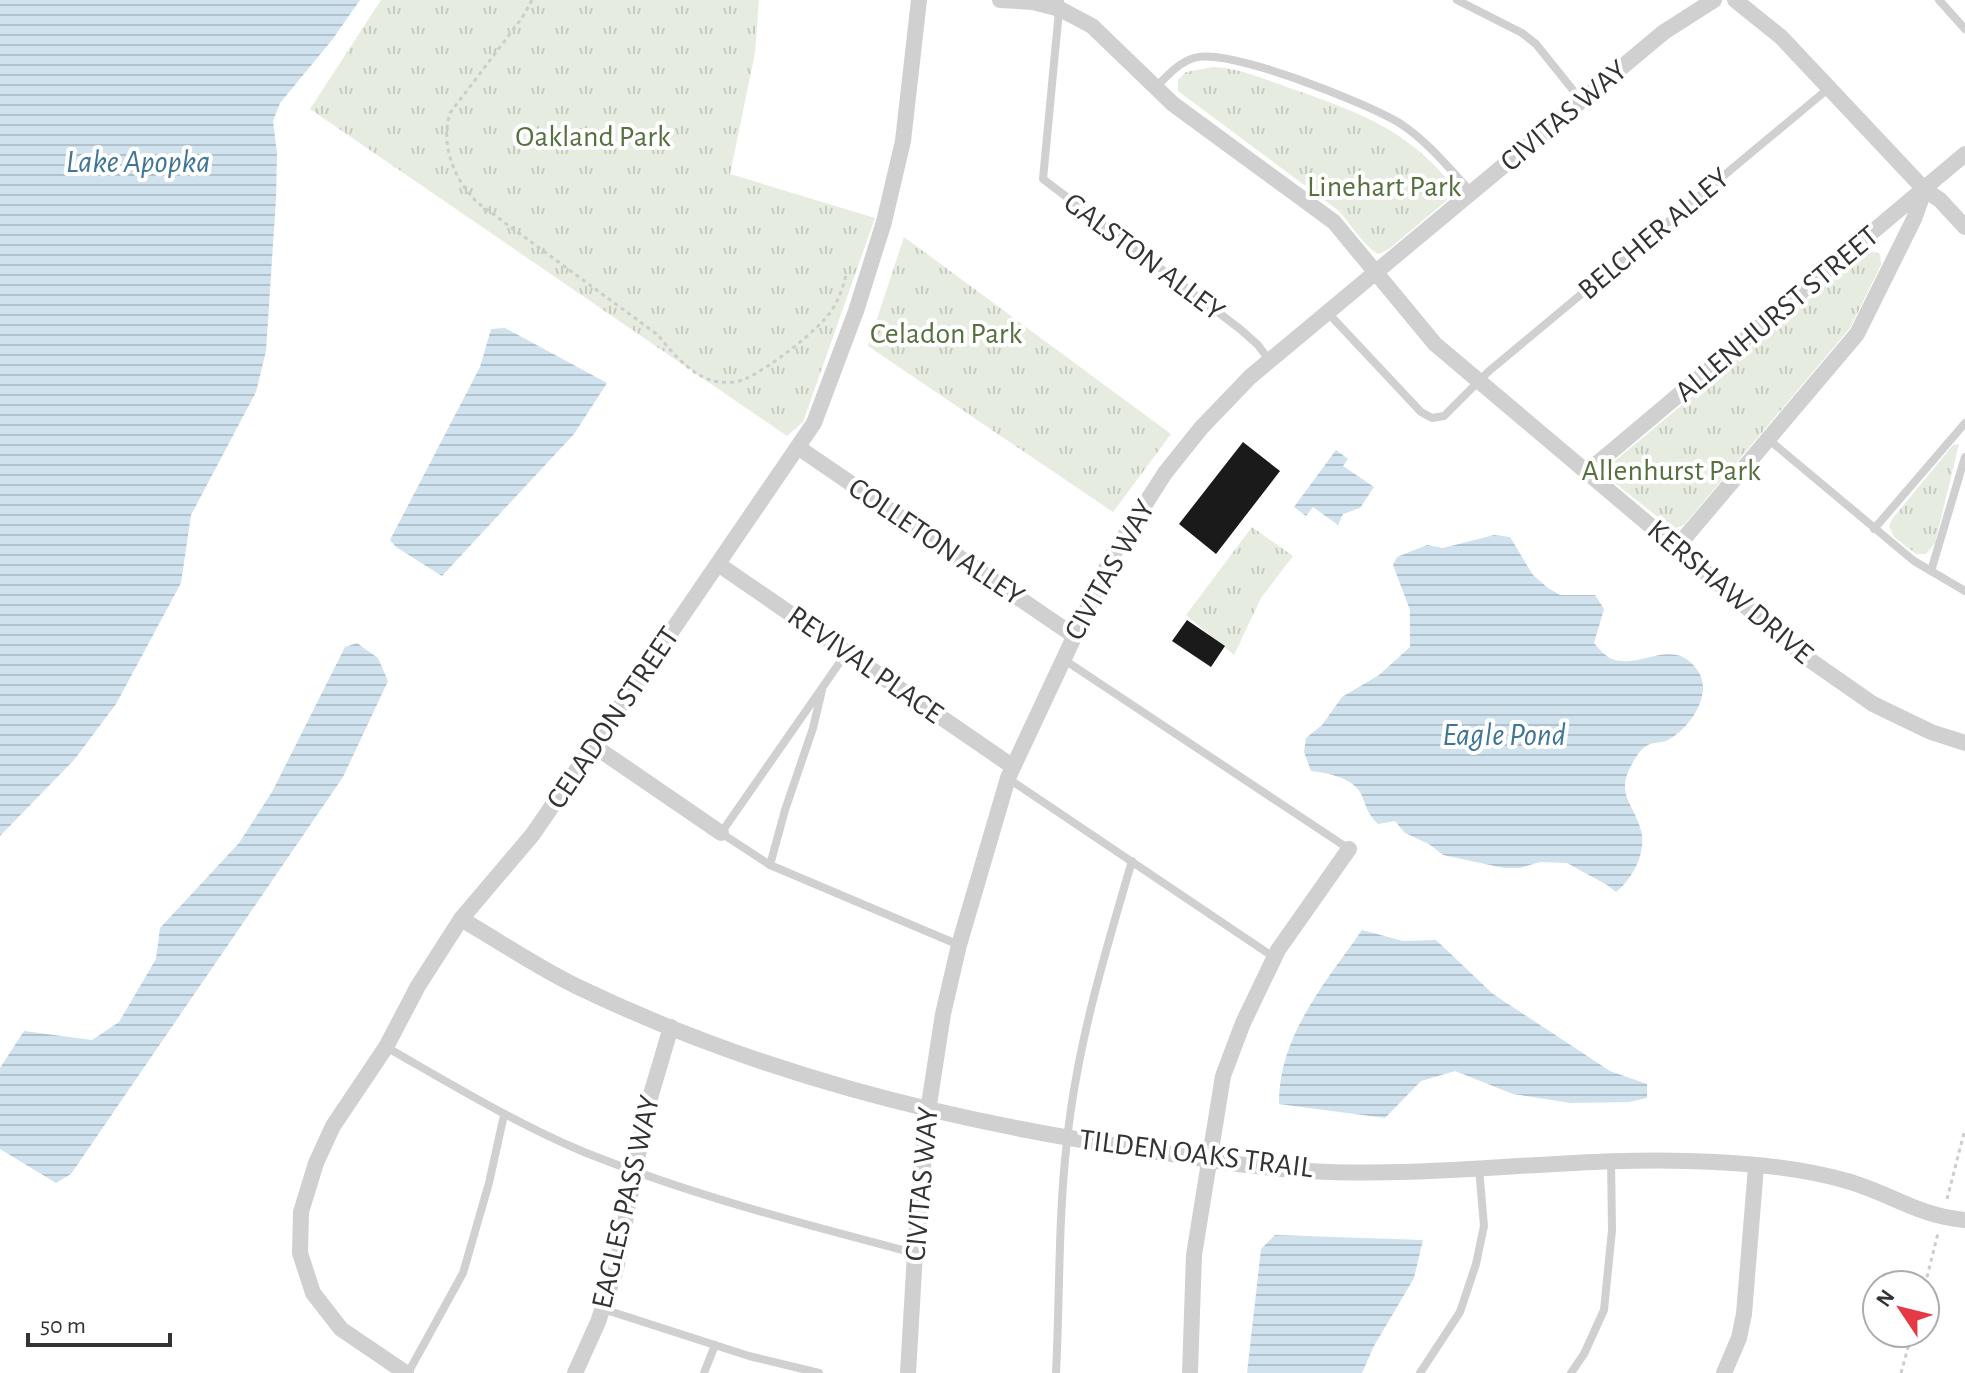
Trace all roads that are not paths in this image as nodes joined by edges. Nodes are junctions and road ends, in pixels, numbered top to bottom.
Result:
1 (919, 0) edge
2 (1000, 0) edge
3 (1457, 0) edge
4 (1714, 0) edge
5 (1735, 0) edge
6 (1939, 0) edge
7 (1060, 5) edge
8 (1965, 29) edge
9 (1156, 87) junction
10 (1830, 88) junction
11 (1581, 100) junction
12 (1965, 154) edge
13 (1925, 190) junction
14 (1472, 192) junction
15 (1965, 227) edge
16 (1376, 271) junction
17 (1327, 311) junction
18 (1269, 360) junction
19 (1479, 382) junction
20 (1965, 423) edge
21 (1768, 439) junction
22 (799, 448) junction
23 (1965, 457) edge
24 (1587, 472) junction
25 (1874, 529) junction
26 (1676, 548) junction
27 (718, 564) junction
28 (1931, 571) junction
29 (1965, 591) edge
30 (1073, 635) junction
31 (847, 652) junction
32 (1063, 659) junction
33 (822, 688) junction
34 (1965, 743) edge
35 (594, 746) junction
36 (1010, 772) junction
37 (721, 833) junction
38 (1349, 849) joint
39 (1132, 861) junction
40 (770, 865) junction
41 (461, 919) junction
42 (959, 945) junction
43 (1275, 958) junction
44 (671, 1027) junction
45 (386, 1047) junction
46 (928, 1111) junction
47 (504, 1115) junction
48 (1067, 1138) junction
49 (1210, 1159) junction
50 (1611, 1159) junction
51 (1756, 1167) junction
52 (1479, 1168) junction
53 (635, 1171) junction
54 (1965, 1220) edge
55 (915, 1253) junction
56 (602, 1308) junction
57 (715, 1345) junction
58 (407, 1373) edge
59 (575, 1373) edge
60 (704, 1373) edge
61 (819, 1373) edge
62 (908, 1373) edge
63 (1056, 1373) edge
64 (1190, 1373) edge
65 (1420, 1373) edge
66 (1571, 1373) edge
67 (1724, 1373) edge

1 - 22 street, CELADON STREET
2 - 7 street, KERSHAW DRIVE
3 - 11 lane
4 - 11 street, CIVITAS WAY
5 - 10 street
6 - 8 lane
7 - 9 street, KERSHAW DRIVE
7 - 18 lane, GALSTON ALLEY
9 - 14 lane
9 - 16 street, KERSHAW DRIVE
10 - 13 street
10 - 19 lane, BELCHER ALLEY
11 - 14 street, CIVITAS WAY
12 - 13 street, ALLENHURST STREET
13 - 15 street
13 - 21 street
13 - 24 street, ALLENHURST STREET
14 - 16 street, CIVITAS WAY
16 - 17 street, CIVITAS WAY
16 - 19 street, KERSHAW DRIVE
17 - 18 street, CIVITAS WAY
17 - 19 lane, BELCHER ALLEY
18 - 30 street, CIVITAS WAY
19 - 24 street, KERSHAW DRIVE
20 - 25 lane
21 - 25 lane
21 - 26 street
22 - 27 street, CELADON STREET
22 - 30 street, COLLETON ALLEY
23 - 28 lane
24 - 26 street, KERSHAW DRIVE
25 - 28 lane
26 - 34 street, KERSHAW DRIVE
27 - 31 street, REVIVAL PLACE
27 - 35 street, CELADON STREET
28 - 29 lane
30 - 32 street, CIVITAS WAY
31 - 33 lane
31 - 36 street, REVIVAL PLACE
32 - 36 street, CIVITAS WAY
32 - 38 lane
33 - 37 lane
33 - 40 lane
35 - 37 street
35 - 41 street, CELADON STREET
36 - 39 lane
36 - 42 street, CIVITAS WAY
37 - 40 lane
38 - 43 street
39 - 43 lane
39 - 48 lane
40 - 42 lane
41 - 44 street, TILDEN OAKS TRAIL
41 - 45 street, CELADON STREET
42 - 46 street, CIVITAS WAY
43 - 49 street
44 - 46 street, TILDEN OAKS TRAIL
44 - 53 street, EAGLES PASS WAY
45 - 47 lane
45 - 58 street, CELADON STREET
46 - 48 street, TILDEN OAKS TRAIL
46 - 55 street, CIVITAS WAY
47 - 53 lane
47 - 58 lane
48 - 49 street, TILDEN OAKS TRAIL
48 - 63 lane
49 - 52 street, TILDEN OAKS TRAIL
49 - 64 street
50 - 51 street, TILDEN OAKS TRAIL
50 - 52 street, TILDEN OAKS TRAIL
50 - 66 lane
51 - 54 street, TILDEN OAKS TRAIL
51 - 67 street
52 - 65 lane
53 - 55 lane
53 - 56 street, EAGLES PASS WAY
55 - 62 street, CIVITAS WAY
56 - 57 lane
56 - 59 street, EAGLES PASS WAY
57 - 60 lane
57 - 61 lane

